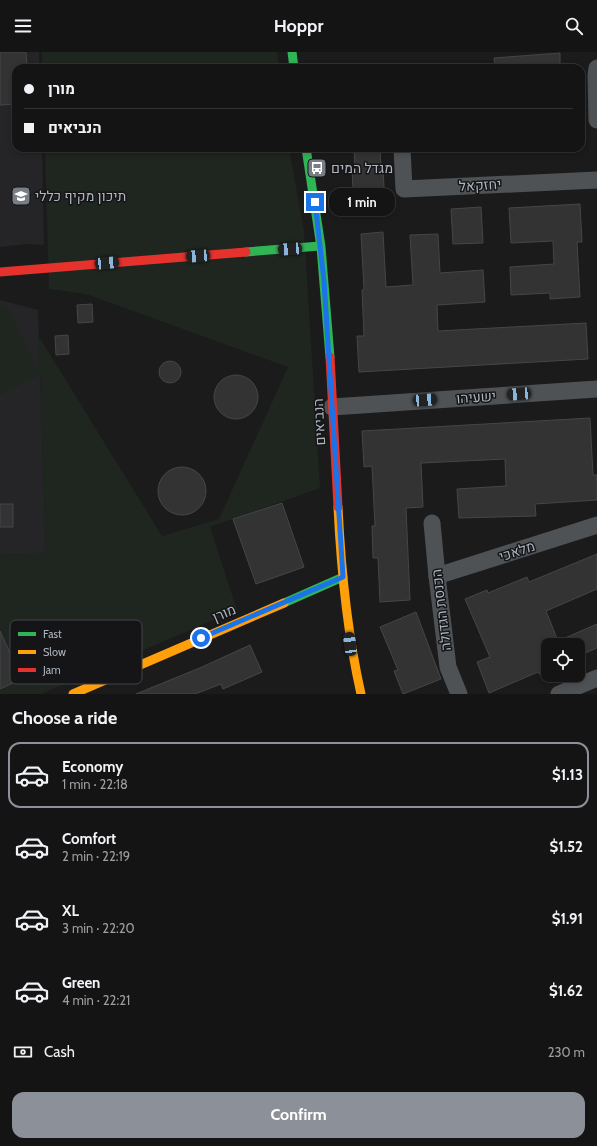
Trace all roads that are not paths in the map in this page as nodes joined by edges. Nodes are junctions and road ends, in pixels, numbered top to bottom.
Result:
1 (292, 52) edge
2 (294, 64) edge
3 (597, 68) edge
4 (597, 120) edge
5 (307, 152) edge
6 (402, 152) edge
7 (597, 180) edge
8 (320, 246) junction
9 (0, 272) edge
10 (597, 389) edge
11 (332, 407) junction
12 (432, 524) dead end
13 (597, 525) edge
14 (437, 576) junction
15 (343, 577) junction
16 (142, 664) edge
17 (597, 678) edge
18 (96, 684) edge
19 (73, 694) edge
20 (360, 694) edge
21 (459, 694) edge
22 (559, 694) edge

1 - 2 street
3 - 4 street
5 - 8 street, הנביאים
6 - 7 street, יחזקאל
8 - 9 street
8 - 11 street, הנביאים
10 - 11 street, ישעיהו
11 - 15 street, הנביאים
12 - 14 street, הכנסת הגדולה
13 - 14 street, מלאכי
14 - 21 street, הכנסת הגדולה
15 - 16 street, מורן
15 - 20 street, הנביאים
17 - 22 street
18 - 19 street, מורן

